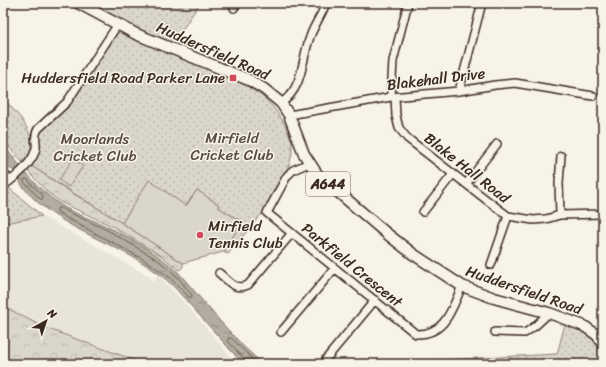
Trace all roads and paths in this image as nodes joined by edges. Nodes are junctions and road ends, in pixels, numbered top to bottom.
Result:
1 (78, 3) edge
2 (408, 3) edge
3 (482, 3) edge
4 (324, 4) edge
5 (118, 24) junction
6 (459, 91) junction
7 (589, 96) dead end
8 (393, 97) junction
9 (281, 103) junction
10 (289, 115) junction
11 (497, 144) dead end
12 (561, 156) dead end
13 (309, 162) junction
14 (3, 172) edge
15 (453, 174) junction
16 (11, 179) junction
17 (466, 184) junction
18 (3, 186) edge
19 (423, 212) dead end
20 (603, 214) edge
21 (560, 215) junction
22 (508, 216) junction
23 (292, 233) junction
24 (491, 265) dead end
25 (335, 268) junction
26 (219, 273) dead end
27 (462, 286) junction
28 (375, 300) junction
29 (549, 313) junction
30 (281, 332) dead end
31 (495, 332) dead end
32 (603, 344) edge
33 (326, 359) dead end

1 - 5 highway, Huddersfield Road / A644
2 - 8 street, Blake Hall Road
3 - 6 street
4 - 9 street
5 - 9 highway, Huddersfield Road / A644
5 - 16 street
6 - 7 street, Blakehall Drive
6 - 8 street, Blakehall Drive
8 - 10 street, Blakehall Drive
8 - 15 street, Blake Hall Road
9 - 10 highway, Huddersfield Road / A644
10 - 13 highway, Huddersfield Road / A644
11 - 17 street
12 - 21 street
13 - 23 street, Parkfield Crescent
13 - 27 highway, Huddersfield Road / A644
14 - 16 street
15 - 17 street, Blake Hall Road
15 - 19 street
16 - 18 street
17 - 22 street, Blake Hall Road
20 - 21 street, Blake Hall Road
21 - 22 street, Blake Hall Road
22 - 24 street
23 - 25 street, Parkfield Crescent
23 - 26 street
25 - 28 street, Parkfield Crescent
25 - 30 street
27 - 28 street, Parkfield Crescent
27 - 29 highway, Huddersfield Road / A644
28 - 33 street
29 - 31 street
29 - 32 highway, Huddersfield Road / A644

